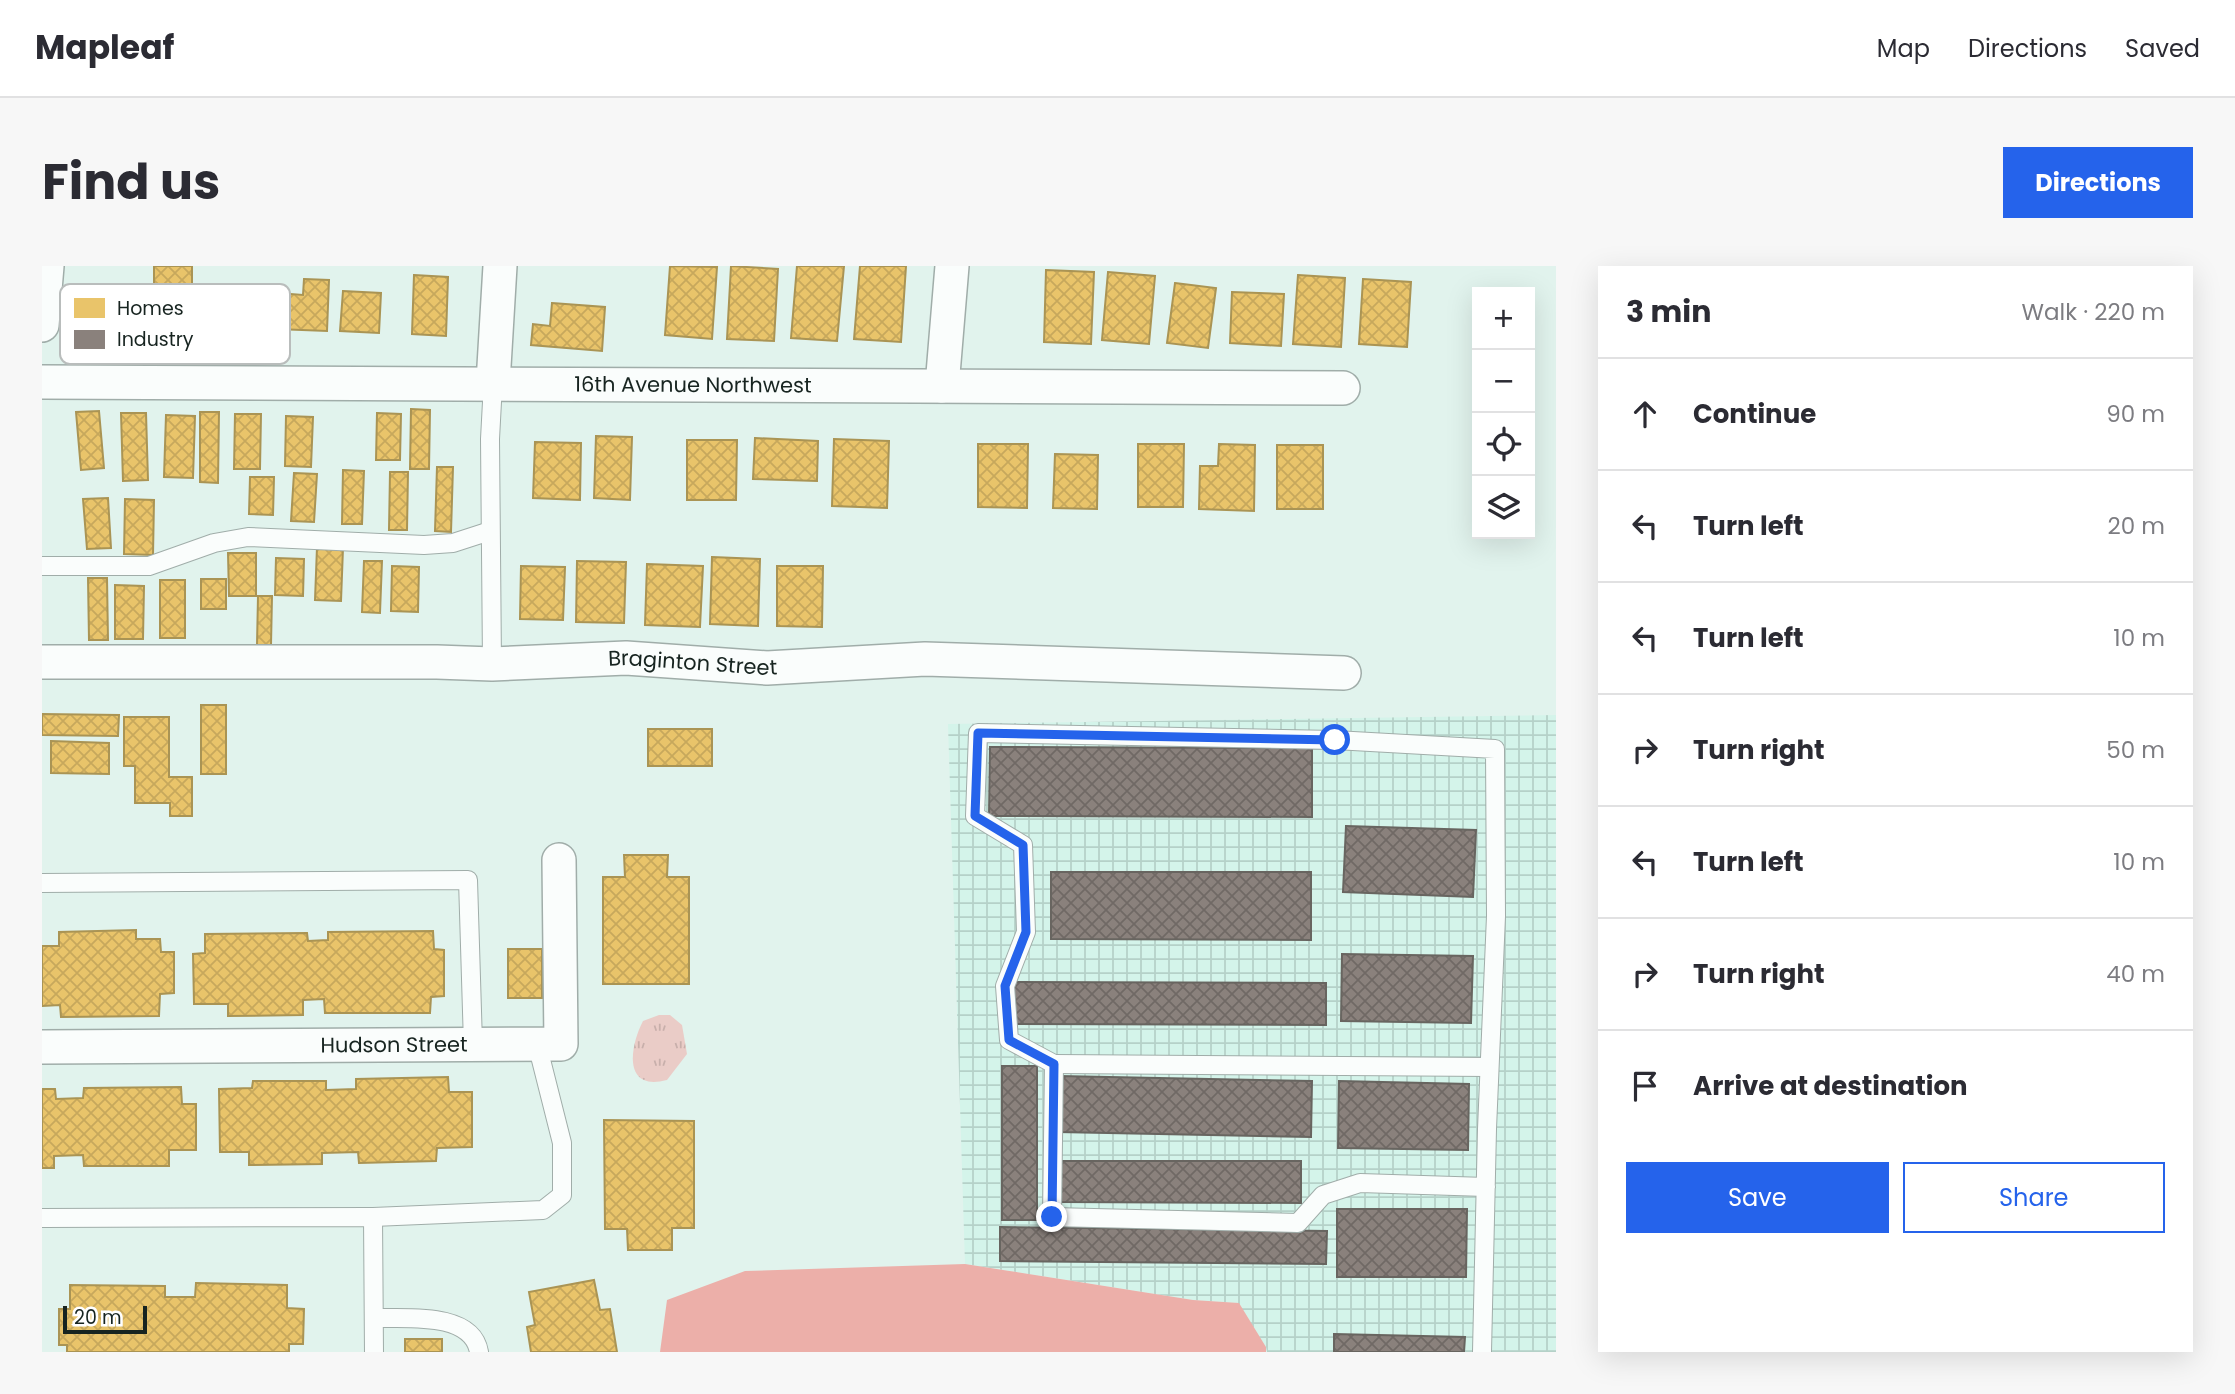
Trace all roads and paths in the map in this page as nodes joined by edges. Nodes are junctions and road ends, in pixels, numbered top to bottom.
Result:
1 (47, 266) edge
2 (499, 266) edge
3 (952, 266) edge
4 (42, 325) edge
5 (42, 383) edge
6 (493, 383) junction
7 (942, 386) junction
8 (1343, 388) dead end
9 (490, 531) junction
10 (42, 566) edge
11 (42, 662) edge
12 (492, 664) junction
13 (1344, 673) dead end
14 (559, 860) dead end
15 (42, 883) edge
16 (473, 1044) junction
17 (537, 1044) junction
18 (42, 1047) edge
19 (1054, 1064) junction
20 (1489, 1067) junction
21 (1486, 1187) junction
22 (373, 1217) junction
23 (42, 1218) edge
24 (373, 1318) junction
25 (374, 1352) edge
26 (479, 1352) edge
27 (1482, 1352) edge

1 - 4 street
2 - 6 street
3 - 7 street
5 - 6 street, 16th Avenue Northwest
6 - 7 street, 16th Avenue Northwest
6 - 9 lane
7 - 8 street, 16th Avenue Northwest
9 - 10 lane
9 - 12 lane
11 - 12 street, Braginton Street
12 - 13 street, Braginton Street
14 - 17 street, Hudson Street
15 - 16 lane
16 - 17 street, Hudson Street
16 - 18 street, Hudson Street
17 - 22 lane
19 - 20 lane
19 - 20 lane
19 - 21 lane
20 - 21 lane
21 - 27 lane
22 - 23 lane
22 - 24 lane
24 - 25 lane
24 - 26 lane

